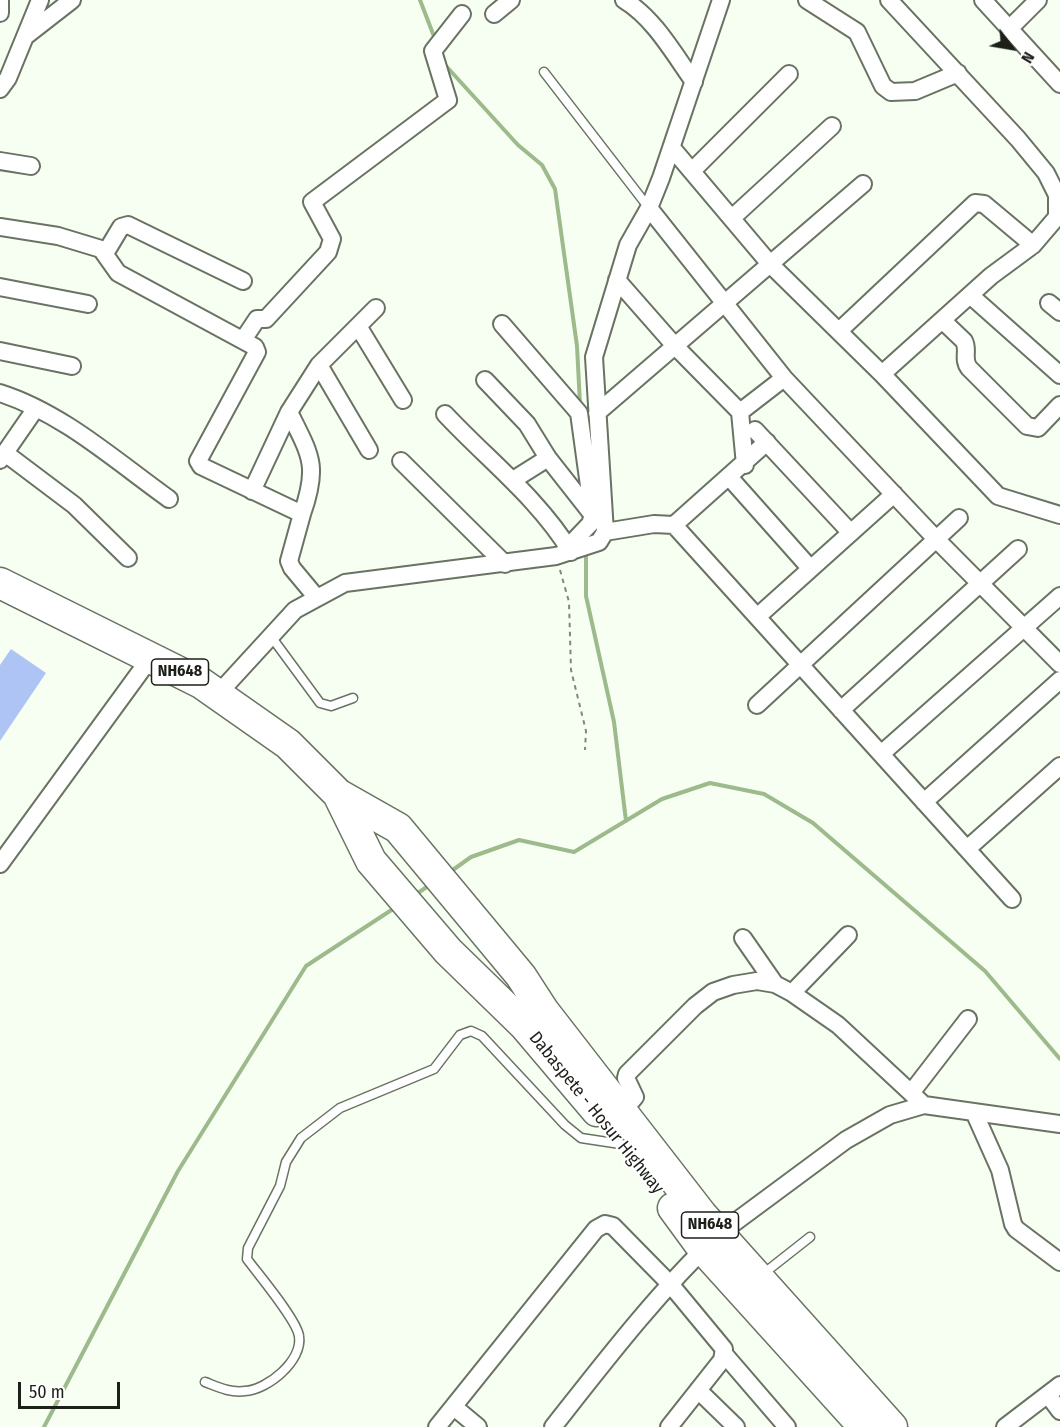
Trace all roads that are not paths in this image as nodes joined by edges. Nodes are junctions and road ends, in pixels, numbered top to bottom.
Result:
1 (40, 0) edge
2 (72, 0) edge
3 (511, 0) edge
4 (624, 0) edge
5 (721, 0) edge
6 (807, 0) edge
7 (889, 0) edge
8 (982, 0) edge
9 (1038, 0) edge
10 (0, 1) edge
11 (0, 13) edge
12 (462, 14) dead end
13 (494, 14) dead end
14 (1009, 29) junction
15 (25, 37) junction
16 (544, 72) dead end
17 (958, 73) junction
18 (789, 74) dead end
19 (694, 82) junction
20 (1060, 84) edge
21 (0, 89) edge
22 (832, 126) dead end
23 (672, 148) junction
24 (0, 161) edge
25 (31, 166) dead end
26 (692, 171) junction
27 (862, 184) dead end
28 (649, 208) junction
29 (732, 218) junction
30 (0, 227) edge
31 (1034, 245) junction
32 (106, 252) junction
33 (770, 264) junction
34 (617, 280) junction
35 (243, 281) dead end
36 (0, 286) edge
37 (970, 295) junction
38 (725, 303) junction
39 (88, 304) dead end
40 (376, 308) dead end
41 (942, 320) junction
42 (502, 324) dead end
43 (358, 326) junction
44 (839, 331) junction
45 (243, 340) junction
46 (675, 346) junction
47 (0, 351) edge
48 (319, 365) junction
49 (72, 366) dead end
50 (882, 374) junction
51 (1060, 375) edge
52 (784, 378) junction
53 (485, 380) dead end
54 (0, 393) edge
55 (403, 400) dead end
56 (1060, 405) edge
57 (36, 408) junction
58 (289, 412) junction
59 (740, 412) junction
60 (597, 413) junction
61 (446, 414) dead end
62 (755, 429) dead end
63 (767, 442) junction
64 (369, 450) dead end
65 (2, 456) edge
66 (548, 458) junction
67 (401, 461) dead end
68 (745, 465) junction
69 (730, 478) junction
70 (513, 480) junction
71 (252, 490) junction
72 (894, 494) junction
73 (170, 500) dead end
74 (302, 514) junction
75 (593, 515) junction
76 (1060, 515) edge
77 (959, 518) dead end
78 (674, 525) junction
79 (851, 532) junction
80 (602, 537) junction
81 (936, 539) junction
82 (1018, 549) dead end
83 (568, 552) junction
84 (128, 558) dead end
85 (505, 564) junction
86 (810, 568) junction
87 (980, 584) junction
88 (1, 586) edge
89 (1060, 596) edge
90 (318, 598) junction
91 (757, 617) junction
92 (1024, 627) junction
93 (270, 635) junction
94 (151, 657) junction
95 (1060, 664) edge
96 (800, 665) junction
97 (1060, 680) edge
98 (218, 695) junction
99 (353, 699) dead end
100 (757, 705) dead end
101 (841, 710) junction
102 (881, 754) junction
103 (1060, 766) edge
104 (338, 794) junction
105 (924, 802) junction
106 (967, 849) junction
107 (0, 864) edge
108 (1012, 899) dead end
109 (848, 935) dead end
110 (743, 938) dead end
111 (775, 984) junction
112 (792, 993) junction
113 (534, 1018) junction
114 (968, 1019) dead end
115 (911, 1093) junction
116 (924, 1105) junction
117 (622, 1112) junction
118 (974, 1112) junction
119 (1060, 1124) edge
120 (627, 1145) junction
121 (810, 1237) dead end
122 (711, 1242) junction
123 (1060, 1262) edge
124 (758, 1278) junction
125 (671, 1285) junction
126 (725, 1355) junction
127 (204, 1382) dead end
128 (698, 1390) junction
129 (1054, 1390) edge
130 (454, 1407) junction
131 (1060, 1412) edge
132 (733, 1426) edge
133 (437, 1427) edge
134 (478, 1427) edge
135 (553, 1427) edge
136 (669, 1427) edge
137 (787, 1427) edge
138 (864, 1427) edge
139 (892, 1427) edge
140 (1005, 1427) edge

1 - 15 street
2 - 15 street
3 - 13 street
4 - 19 street
5 - 19 street
6 - 17 street
7 - 17 street
8 - 14 street
9 - 14 street
10 - 11 street
12 - 45 street
14 - 20 street
15 - 21 street
16 - 28 lane
17 - 31 street
18 - 26 street
19 - 23 street
22 - 29 street
23 - 26 street
23 - 28 street
24 - 25 street
26 - 29 street
27 - 33 street
28 - 34 street
28 - 38 street
29 - 33 street
30 - 32 street
31 - 37 street
31 - 44 street
32 - 35 street
32 - 45 street
33 - 38 street
33 - 44 street
34 - 46 street
34 - 60 street
36 - 39 street
37 - 41 street
37 - 51 street
38 - 46 street
38 - 52 street
40 - 43 street
41 - 50 street
41 - 56 street
42 - 75 street
43 - 48 street
43 - 55 street
44 - 50 street
45 - 71 street
46 - 59 street
46 - 60 street
47 - 49 street
48 - 58 street
48 - 64 street
50 - 76 street
52 - 59 street
52 - 72 street
53 - 66 street
54 - 57 street
57 - 65 street
57 - 73 street
58 - 71 street
58 - 74 street
59 - 68 street
60 - 80 street
61 - 70 street
62 - 63 street
63 - 68 street
63 - 79 street
65 - 84 street
66 - 70 street
66 - 75 street
67 - 85 street
68 - 69 street
69 - 78 street
69 - 86 street
70 - 83 street
71 - 74 street
72 - 79 street
72 - 81 street
74 - 90 street
75 - 83 street
77 - 81 street
78 - 80 street
78 - 91 street
79 - 86 street
80 - 83 street
81 - 87 street
81 - 96 street
82 - 87 street
83 - 85 street
85 - 90 street
86 - 91 street
87 - 92 street
87 - 101 street
88 - 94 highway, Dabaspete - Hosur Highway / NH648
89 - 92 street
90 - 93 street
91 - 96 street
92 - 95 street
92 - 102 street
93 - 98 street
93 - 99 lane
94 - 98 highway, Dabaspete - Hosur Highway / NH648
94 - 107 street
96 - 100 street
96 - 101 street
97 - 105 street
98 - 104 highway, Dabaspete - Hosur Highway / NH648
101 - 102 street
102 - 105 street
103 - 106 street
104 - 113 highway, Dabaspete - Hosur Highway / NH648
104 - 113 highway, Dabaspete - Hosur Highway / NH648
105 - 106 street
106 - 108 street
109 - 112 street
110 - 111 street
111 - 112 street
111 - 117 street
112 - 115 street
113 - 117 highway, NH648
113 - 120 highway, Dabaspete - Hosur Highway / NH648
114 - 115 street
115 - 116 street
116 - 118 street
116 - 122 street
117 - 122 highway, NH648
118 - 119 street
118 - 123 street
120 - 122 highway, Dabaspete - Hosur Highway / NH648
120 - 127 lane
121 - 124 lane
122 - 124 highway, NH648
122 - 125 street
122 - 138 highway, Dabaspete - Hosur Highway / NH648
124 - 139 highway, NH648
125 - 126 street
125 - 130 street
125 - 135 street
126 - 128 street
126 - 137 street
128 - 132 street
128 - 136 street
129 - 131 street
129 - 140 street
130 - 133 street
130 - 134 street

